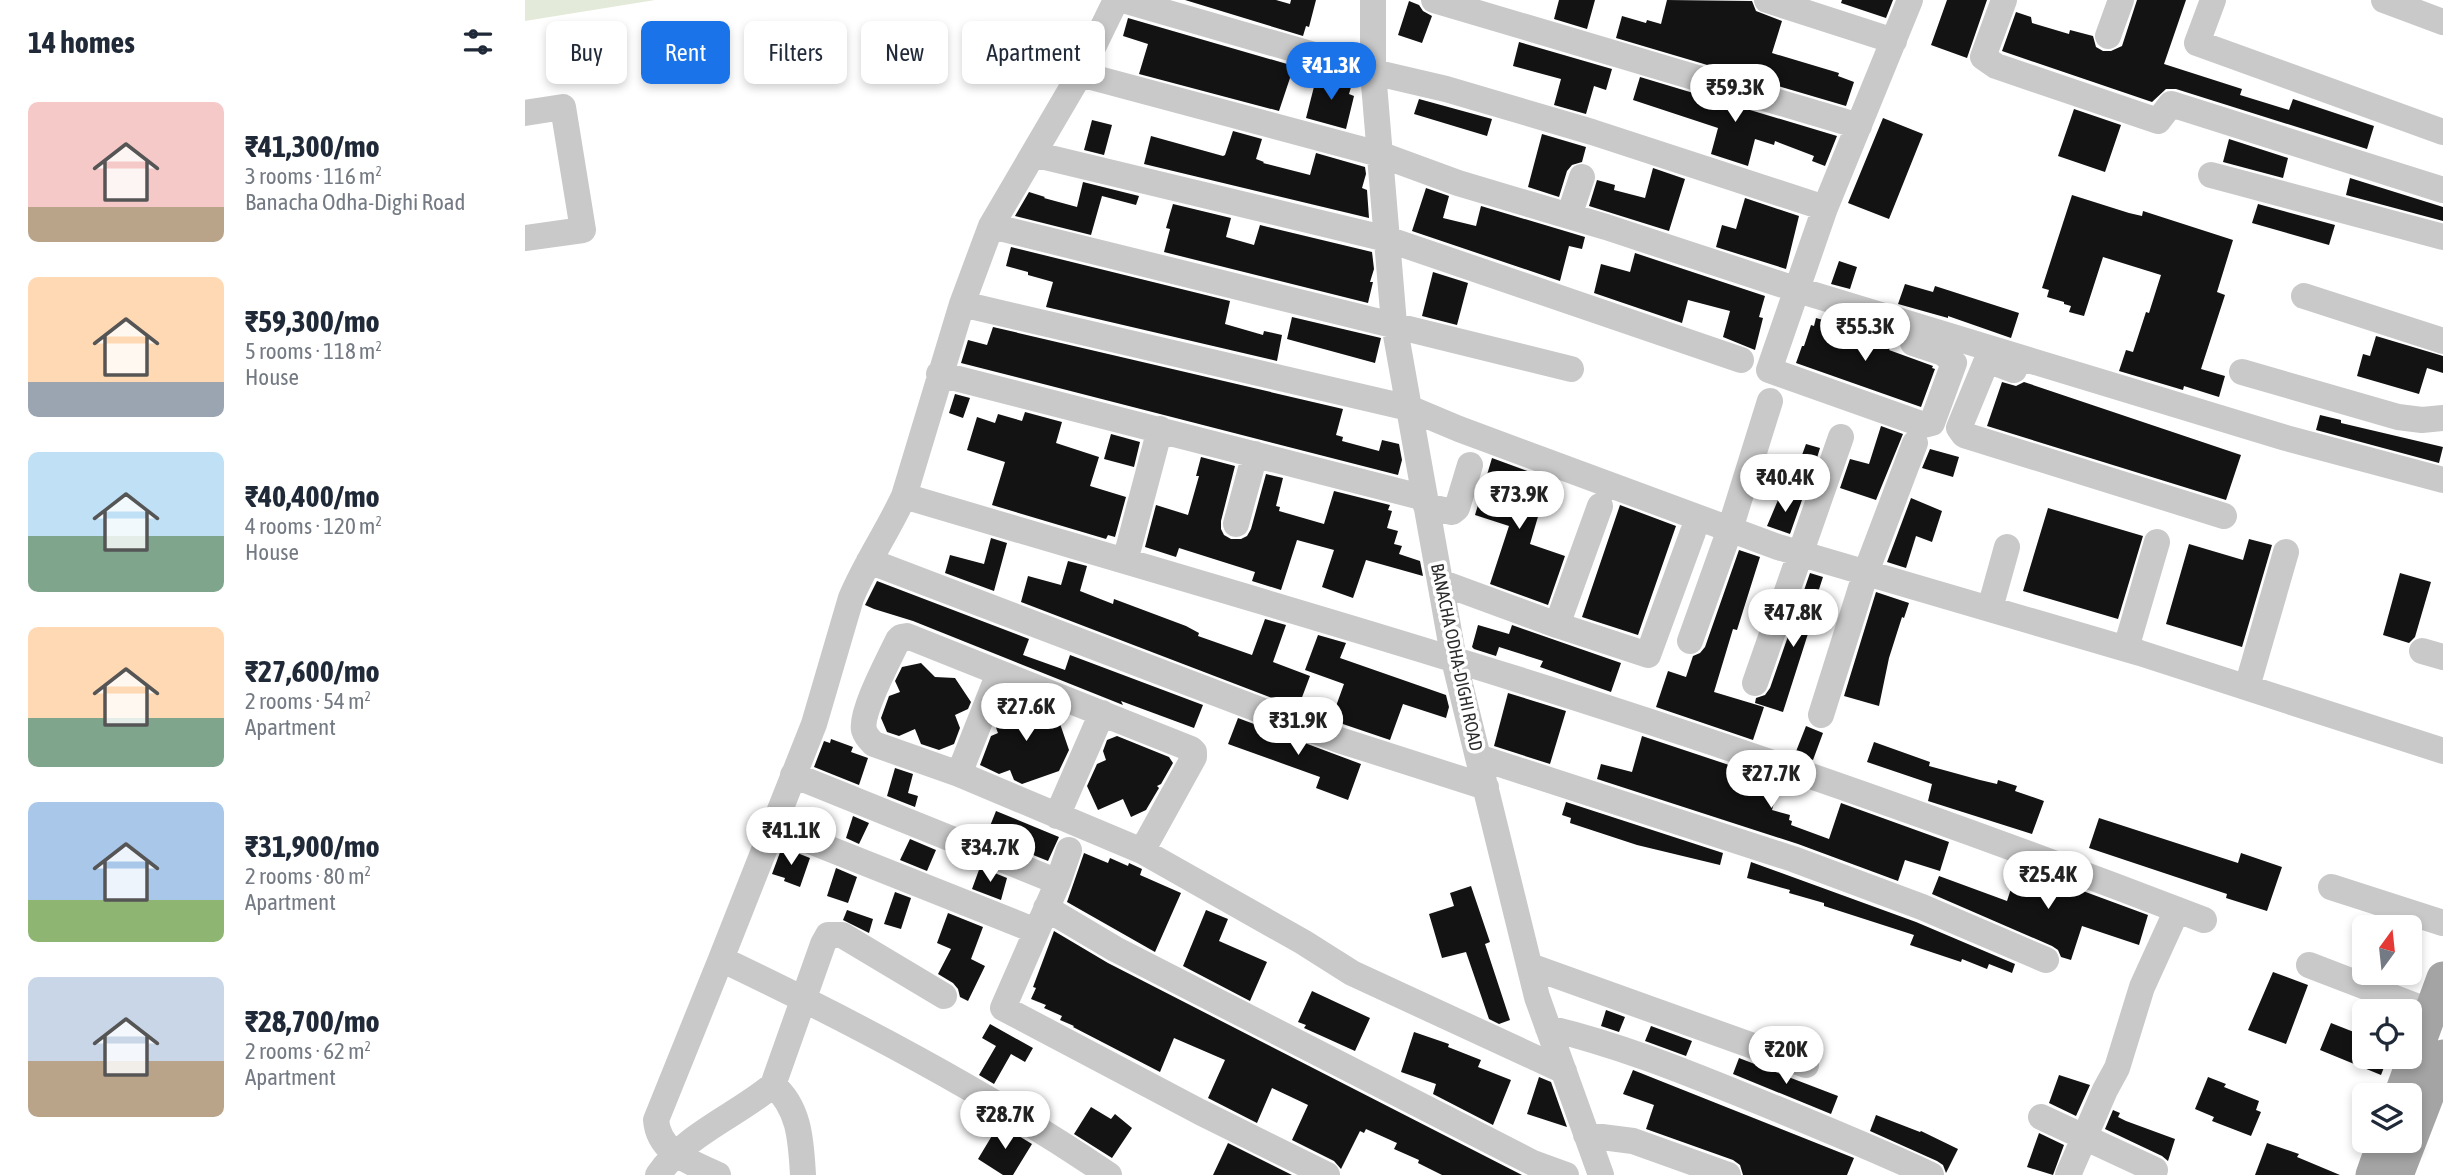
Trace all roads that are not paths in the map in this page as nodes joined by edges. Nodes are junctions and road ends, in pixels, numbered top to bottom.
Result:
1 (1116, 0) edge
2 (1123, 0) edge
3 (1373, 0) edge
4 (1434, 0) edge
5 (1767, 0) edge
6 (1910, 0) edge
7 (2004, 0) edge
8 (2121, 0) edge
9 (2213, 0) edge
10 (2384, 0) edge
11 (2443, 22) edge
12 (1105, 23) edge
13 (2108, 36) dead end
14 (1893, 41) junction
15 (1373, 72) junction
16 (1105, 81) edge
17 (1074, 84) edge
18 (525, 113) edge
19 (1859, 126) junction
20 (2443, 132) edge
21 (1033, 154) junction
22 (1380, 154) junction
23 (2211, 176) dead end
24 (1582, 177) dead end
25 (2443, 190) edge
26 (1825, 208) junction
27 (1569, 216) junction
28 (991, 226) junction
29 (2443, 237) edge
30 (525, 238) edge
31 (1387, 239) junction
32 (2304, 296) dead end
33 (1795, 298) junction
34 (962, 304) junction
35 (1394, 324) junction
36 (2443, 341) edge
37 (1741, 360) dead end
38 (1571, 369) dead end
39 (2242, 372) dead end
40 (939, 374) junction
41 (2076, 374) junction
42 (1770, 401) dead end
43 (1409, 408) junction
44 (2443, 418) edge
45 (1160, 429) junction
46 (1841, 437) dead end
47 (1915, 443) dead end
48 (1255, 454) junction
49 (1470, 465) dead end
50 (2443, 480) edge
51 (904, 496) junction
52 (1425, 502) junction
53 (1600, 506) dead end
54 (2224, 516) dead end
55 (1236, 524) dead end
56 (1730, 528) junction
57 (1693, 532) dead end
58 (2163, 544) dead end
59 (2007, 547) dead end
60 (2286, 552) dead end
61 (1801, 553) junction
62 (869, 561) junction
63 (1125, 561) junction
64 (1866, 572) junction
65 (1440, 582) junction
66 (1990, 608) junction
67 (1557, 625) junction
68 (1690, 641) dead end
69 (2133, 651) junction
70 (1454, 660) junction
71 (999, 673) junction
72 (1755, 683) dead end
73 (2247, 687) junction
74 (1102, 713) junction
75 (1821, 715) dead end
76 (2443, 751) edge
77 (1478, 757) junction
78 (959, 774) junction
79 (793, 775) junction
80 (1486, 788) junction
81 (1057, 816) junction
82 (772, 826) junction
83 (1069, 850) dead end
84 (1142, 851) junction
85 (1058, 882) junction
86 (2331, 887) dead end
87 (2177, 910) junction
88 (1041, 919) junction
89 (2204, 920) dead end
90 (2443, 923) edge
91 (721, 960) junction
92 (2046, 960) dead end
93 (2309, 965) dead end
94 (1530, 966) junction
95 (2443, 978) edge
96 (944, 996) dead end
97 (804, 999) junction
98 (2431, 1012) junction
99 (1548, 1028) junction
100 (2435, 1052) edge
101 (1806, 1065) dead end
102 (1564, 1071) junction
103 (2410, 1083) edge
104 (773, 1085) junction
105 (2041, 1117) dead end
106 (1586, 1135) junction
107 (2085, 1136) junction
108 (2380, 1153) edge
109 (676, 1154) junction
110 (2155, 1170) dead end
111 (658, 1175) edge
112 (719, 1175) edge
113 (803, 1175) edge
114 (1109, 1175) edge
115 (1327, 1175) edge
116 (1566, 1175) edge
117 (1601, 1175) edge
118 (1728, 1175) edge
119 (1931, 1175) edge
120 (2068, 1175) edge
121 (2372, 1175) edge
122 (2397, 1175) edge

1 - 12 street
2 - 15 street
3 - 15 street, BANACHA ODHA-DIGHI ROAD
4 - 19 street
5 - 14 street
6 - 14 street
7 - 25 street
8 - 13 street
9 - 20 street
10 - 11 street
14 - 19 street
15 - 22 street, BANACHA ODHA-DIGHI ROAD
15 - 26 street
16 - 22 street
17 - 21 street
18 - 30 street
19 - 26 street
21 - 28 street
21 - 31 street
22 - 27 street
22 - 31 street, BANACHA ODHA-DIGHI ROAD
23 - 29 street
24 - 27 street
26 - 33 street
27 - 33 street
28 - 34 street
28 - 35 street
31 - 35 street, BANACHA ODHA-DIGHI ROAD
31 - 37 street
32 - 36 street
33 - 33 street
33 - 41 street
34 - 40 street
34 - 43 street
35 - 38 street
35 - 43 street, BANACHA ODHA-DIGHI ROAD
39 - 44 street
40 - 45 street
40 - 51 street
41 - 50 street
41 - 54 street
42 - 56 street
43 - 52 street, BANACHA ODHA-DIGHI ROAD
43 - 56 street
45 - 48 street
45 - 63 street
46 - 61 street
47 - 64 street
48 - 52 street
48 - 55 street
49 - 52 street
51 - 62 street
51 - 63 street
52 - 65 street, BANACHA ODHA-DIGHI ROAD
53 - 67 street
56 - 61 street
56 - 68 street
57 - 67 street
58 - 69 street
59 - 66 street
60 - 73 street
61 - 64 street
61 - 72 street
62 - 79 street
62 - 80 street
63 - 70 street
64 - 66 street
64 - 75 street
65 - 67 street
65 - 70 street, BANACHA ODHA-DIGHI ROAD
66 - 69 street
69 - 73 street
70 - 77 street, BANACHA ODHA-DIGHI ROAD
70 - 87 street
71 - 74 street
71 - 78 street
71 - 78 street
73 - 76 street
74 - 81 street
74 - 84 street
77 - 80 street, BANACHA ODHA-DIGHI ROAD
77 - 92 street
78 - 81 street
79 - 82 street
79 - 85 street
80 - 94 street, BANACHA ODHA-DIGHI ROAD
81 - 84 street
82 - 88 street
82 - 91 street
83 - 85 street
84 - 102 street
85 - 88 street
86 - 90 street
87 - 89 street
87 - 107 street
88 - 115 street
88 - 116 street
91 - 97 street
91 - 109 street
93 - 98 street
94 - 99 street, BANACHA ODHA-DIGHI ROAD
94 - 101 street
95 - 98 main road
96 - 97 street
97 - 104 street
97 - 114 street
98 - 100 main road
99 - 102 street, BANACHA ODHA-DIGHI ROAD
99 - 119 street
100 - 103 main road
100 - 122 main road
102 - 106 street, BANACHA ODHA-DIGHI ROAD
104 - 109 street
104 - 113 street
105 - 107 street
106 - 117 street, BANACHA ODHA-DIGHI ROAD
106 - 118 street
107 - 110 street
107 - 120 street
108 - 121 main road
109 - 111 street
109 - 112 street

